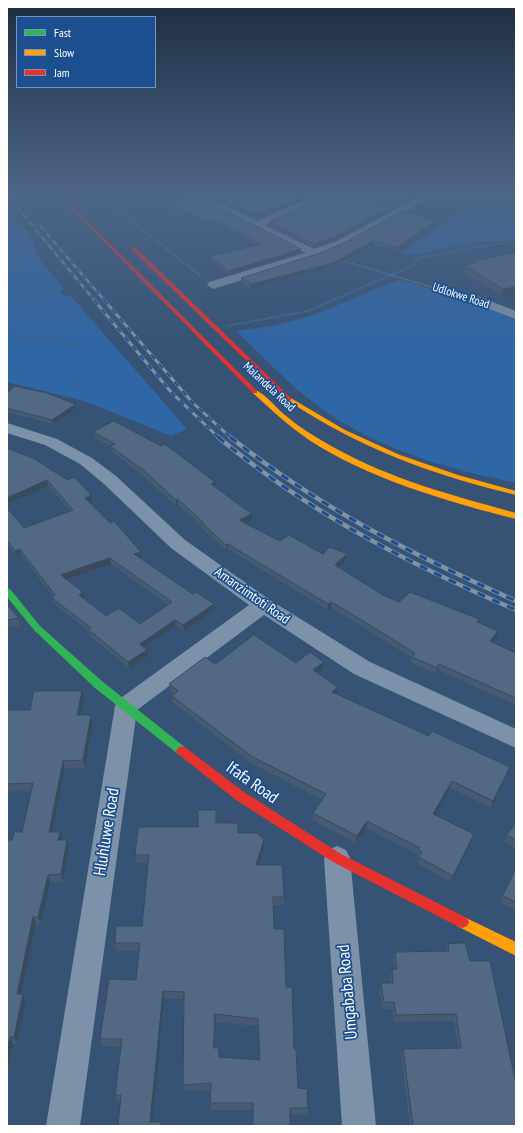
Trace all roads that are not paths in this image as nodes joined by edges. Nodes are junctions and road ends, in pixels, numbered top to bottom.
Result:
1 (111, 247) edge
2 (132, 247) edge
3 (301, 247) edge
4 (330, 247) edge
5 (315, 254) junction
6 (213, 286) road end
7 (477, 300) road end
8 (516, 315) edge
9 (7, 428) edge
10 (516, 493) edge
11 (516, 516) edge
12 (7, 591) edge
13 (263, 605) junction
14 (126, 706) junction
15 (516, 739) edge
16 (337, 858) junction
17 (516, 949) edge
18 (63, 1126) edge
19 (360, 1126) edge

1 - 11 main road, Malandela Road
2 - 10 main road, Malandela Road
3 - 5 street
4 - 5 street
5 - 6 street
7 - 8 street, Udlokwe Road
9 - 13 street, Amanzimtoti Road
12 - 14 main road, Ifafa Road
13 - 14 street
13 - 15 street, Amanzimtoti Road
14 - 16 main road, Ifafa Road
14 - 18 street, Hluhluwe Road
16 - 17 main road, Ifafa Road
16 - 19 street, Umgababa Road

